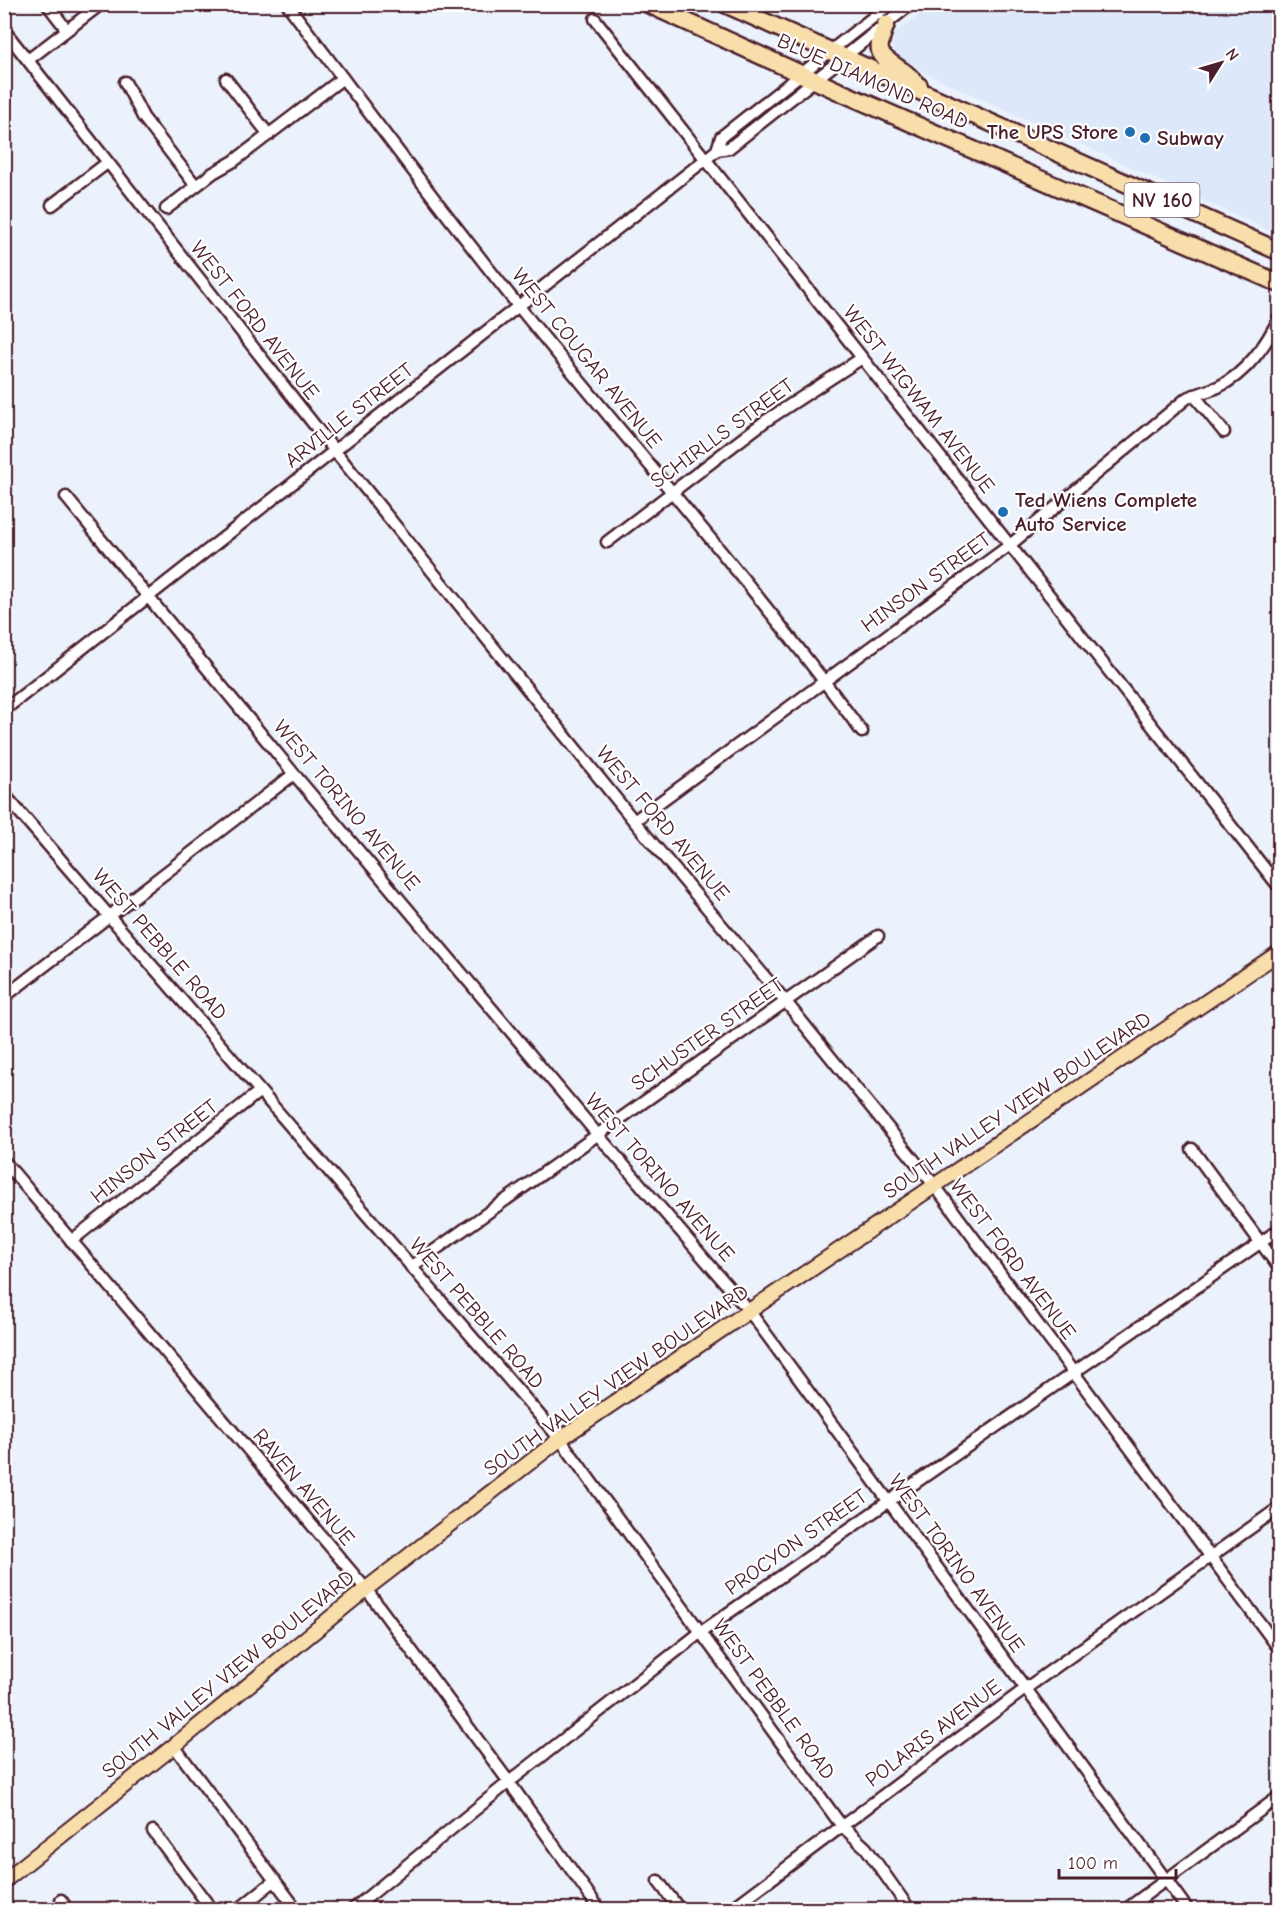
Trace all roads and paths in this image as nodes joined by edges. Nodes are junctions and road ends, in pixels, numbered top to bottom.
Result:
1 (47, 4) edge
2 (101, 4) edge
3 (287, 4) edge
4 (648, 4) edge
5 (725, 4) edge
6 (911, 4) edge
7 (889, 5) edge
8 (595, 19) dead end
9 (886, 24) junction
10 (4, 30) edge
11 (67, 30) junction
12 (837, 55) junction
13 (28, 60) junction
14 (343, 78) junction
15 (808, 78) junction
16 (226, 79) dead end
17 (125, 82) dead end
18 (928, 95) junction
19 (269, 135) junction
20 (706, 159) junction
21 (107, 163) junction
22 (196, 186) junction
23 (52, 205) dead end
24 (166, 208) dead end
25 (1280, 252) edge
26 (1280, 284) edge
27 (519, 307) junction
28 (1280, 316) edge
29 (862, 358) junction
30 (1194, 395) junction
31 (1224, 432) dead end
32 (334, 450) junction
33 (673, 493) junction
34 (66, 497) dead end
35 (607, 542) dead end
36 (1010, 545) junction
37 (148, 598) junction
38 (825, 681) junction
39 (4, 710) edge
40 (862, 732) dead end
41 (294, 774) junction
42 (4, 794) edge
43 (634, 821) junction
44 (1280, 888) edge
45 (110, 916) junction
46 (878, 936) dead end
47 (1280, 952) edge
48 (4, 997) edge
49 (786, 1002) junction
50 (261, 1091) junction
51 (598, 1135) junction
52 (1192, 1149) dead end
53 (4, 1161) edge
54 (935, 1186) junction
55 (1280, 1229) edge
56 (72, 1241) junction
57 (1260, 1242) junction
58 (411, 1267) junction
59 (1280, 1269) edge
60 (750, 1312) junction
61 (1075, 1373) junction
62 (560, 1439) junction
63 (889, 1502) junction
64 (1280, 1507) edge
65 (1210, 1556) junction
66 (366, 1589) junction
67 (701, 1632) junction
68 (1280, 1650) edge
69 (1025, 1689) junction
70 (174, 1746) junction
71 (509, 1782) junction
72 (1280, 1796) edge
73 (841, 1825) junction
74 (153, 1831) dead end
75 (274, 1880) junction
76 (1166, 1880) junction
77 (4, 1881) edge
78 (658, 1881) dead end
79 (61, 1900) dead end
80 (68, 1910) edge
81 (212, 1910) edge
82 (238, 1910) edge
83 (297, 1910) edge
84 (352, 1910) edge
85 (600, 1910) edge
86 (680, 1910) edge
87 (730, 1910) edge
88 (910, 1910) edge
89 (1125, 1910) edge
90 (1188, 1910) edge

1 - 11 street
2 - 11 street
3 - 14 street, WEST COUGAR AVENUE
4 - 15 highway, BLUE DIAMOND ROAD / NV 160
5 - 12 highway, BLUE DIAMOND ROAD / NV 160
6 - 9 street, ARVILLE STREET
7 - 12 street, ARVILLE STREET
8 - 20 street, WEST WIGWAM AVENUE
9 - 12 street, ARVILLE STREET
9 - 18 highway
10 - 13 street, WEST FORD AVENUE
11 - 13 street
12 - 15 street, ARVILLE STREET
12 - 18 highway, BLUE DIAMOND ROAD / NV 160
13 - 21 street, WEST FORD AVENUE
14 - 19 street
14 - 27 street, WEST COUGAR AVENUE
15 - 20 street, ARVILLE STREET
15 - 26 highway, BLUE DIAMOND ROAD / NV 160
16 - 19 street
17 - 22 street
18 - 25 highway, BLUE DIAMOND ROAD / NV 160
19 - 22 street
20 - 27 street, ARVILLE STREET
20 - 29 street, WEST WIGWAM AVENUE
21 - 23 street
21 - 32 street, WEST FORD AVENUE
22 - 24 street
27 - 32 street, ARVILLE STREET
27 - 33 street, WEST COUGAR AVENUE
28 - 30 street, HINSON STREET
29 - 33 street, SCHIRLLS STREET
29 - 36 street, WEST WIGWAM AVENUE
30 - 31 street
30 - 36 street, HINSON STREET
32 - 37 street, ARVILLE STREET
32 - 43 street, WEST FORD AVENUE
33 - 35 street, SCHIRLLS STREET
33 - 38 street, WEST COUGAR AVENUE
34 - 37 street, WEST TORINO AVENUE
36 - 38 street, HINSON STREET
36 - 44 street, WEST WIGWAM AVENUE
37 - 39 street, ARVILLE STREET
37 - 41 street, WEST TORINO AVENUE
38 - 40 street, WEST COUGAR AVENUE
38 - 43 street, HINSON STREET
41 - 45 street
41 - 51 street, WEST TORINO AVENUE
42 - 45 street, WEST PEBBLE ROAD
43 - 49 street, WEST FORD AVENUE
45 - 48 street
45 - 50 street, WEST PEBBLE ROAD
46 - 49 street, SCHUSTER STREET
47 - 54 main road, SOUTH VALLEY VIEW BOULEVARD
49 - 51 street, SCHUSTER STREET
49 - 54 street, WEST FORD AVENUE
50 - 56 street, HINSON STREET
50 - 58 street, WEST PEBBLE ROAD
51 - 58 street, SCHUSTER STREET
51 - 60 street, WEST TORINO AVENUE
52 - 57 street
53 - 56 street, RAVEN AVENUE
54 - 60 main road, SOUTH VALLEY VIEW BOULEVARD
54 - 61 street, WEST FORD AVENUE
55 - 57 street, PROCYON STREET
56 - 66 street, RAVEN AVENUE
57 - 59 street
57 - 61 street, PROCYON STREET
58 - 62 street, WEST PEBBLE ROAD
60 - 62 main road, SOUTH VALLEY VIEW BOULEVARD
60 - 63 street, WEST TORINO AVENUE
61 - 63 street, PROCYON STREET
61 - 65 street, WEST FORD AVENUE
62 - 66 main road, SOUTH VALLEY VIEW BOULEVARD
62 - 67 street, WEST PEBBLE ROAD
63 - 67 street, PROCYON STREET
63 - 69 street, WEST TORINO AVENUE
64 - 65 street, POLARIS AVENUE
65 - 68 street, WEST FORD AVENUE
65 - 69 street, POLARIS AVENUE
66 - 70 main road, SOUTH VALLEY VIEW BOULEVARD
66 - 71 street, RAVEN AVENUE
67 - 71 street, PROCYON STREET
67 - 73 street, WEST PEBBLE ROAD
69 - 73 street, POLARIS AVENUE
69 - 76 street, WEST TORINO AVENUE
70 - 75 street
70 - 77 main road, SOUTH VALLEY VIEW BOULEVARD
71 - 84 street, PROCYON STREET
71 - 85 street, RAVEN AVENUE
72 - 76 street
73 - 87 street, POLARIS AVENUE
73 - 88 street, WEST PEBBLE ROAD
74 - 81 street
75 - 82 street
75 - 83 street
76 - 89 street
76 - 90 street, WEST TORINO AVENUE
78 - 86 street
79 - 80 street

